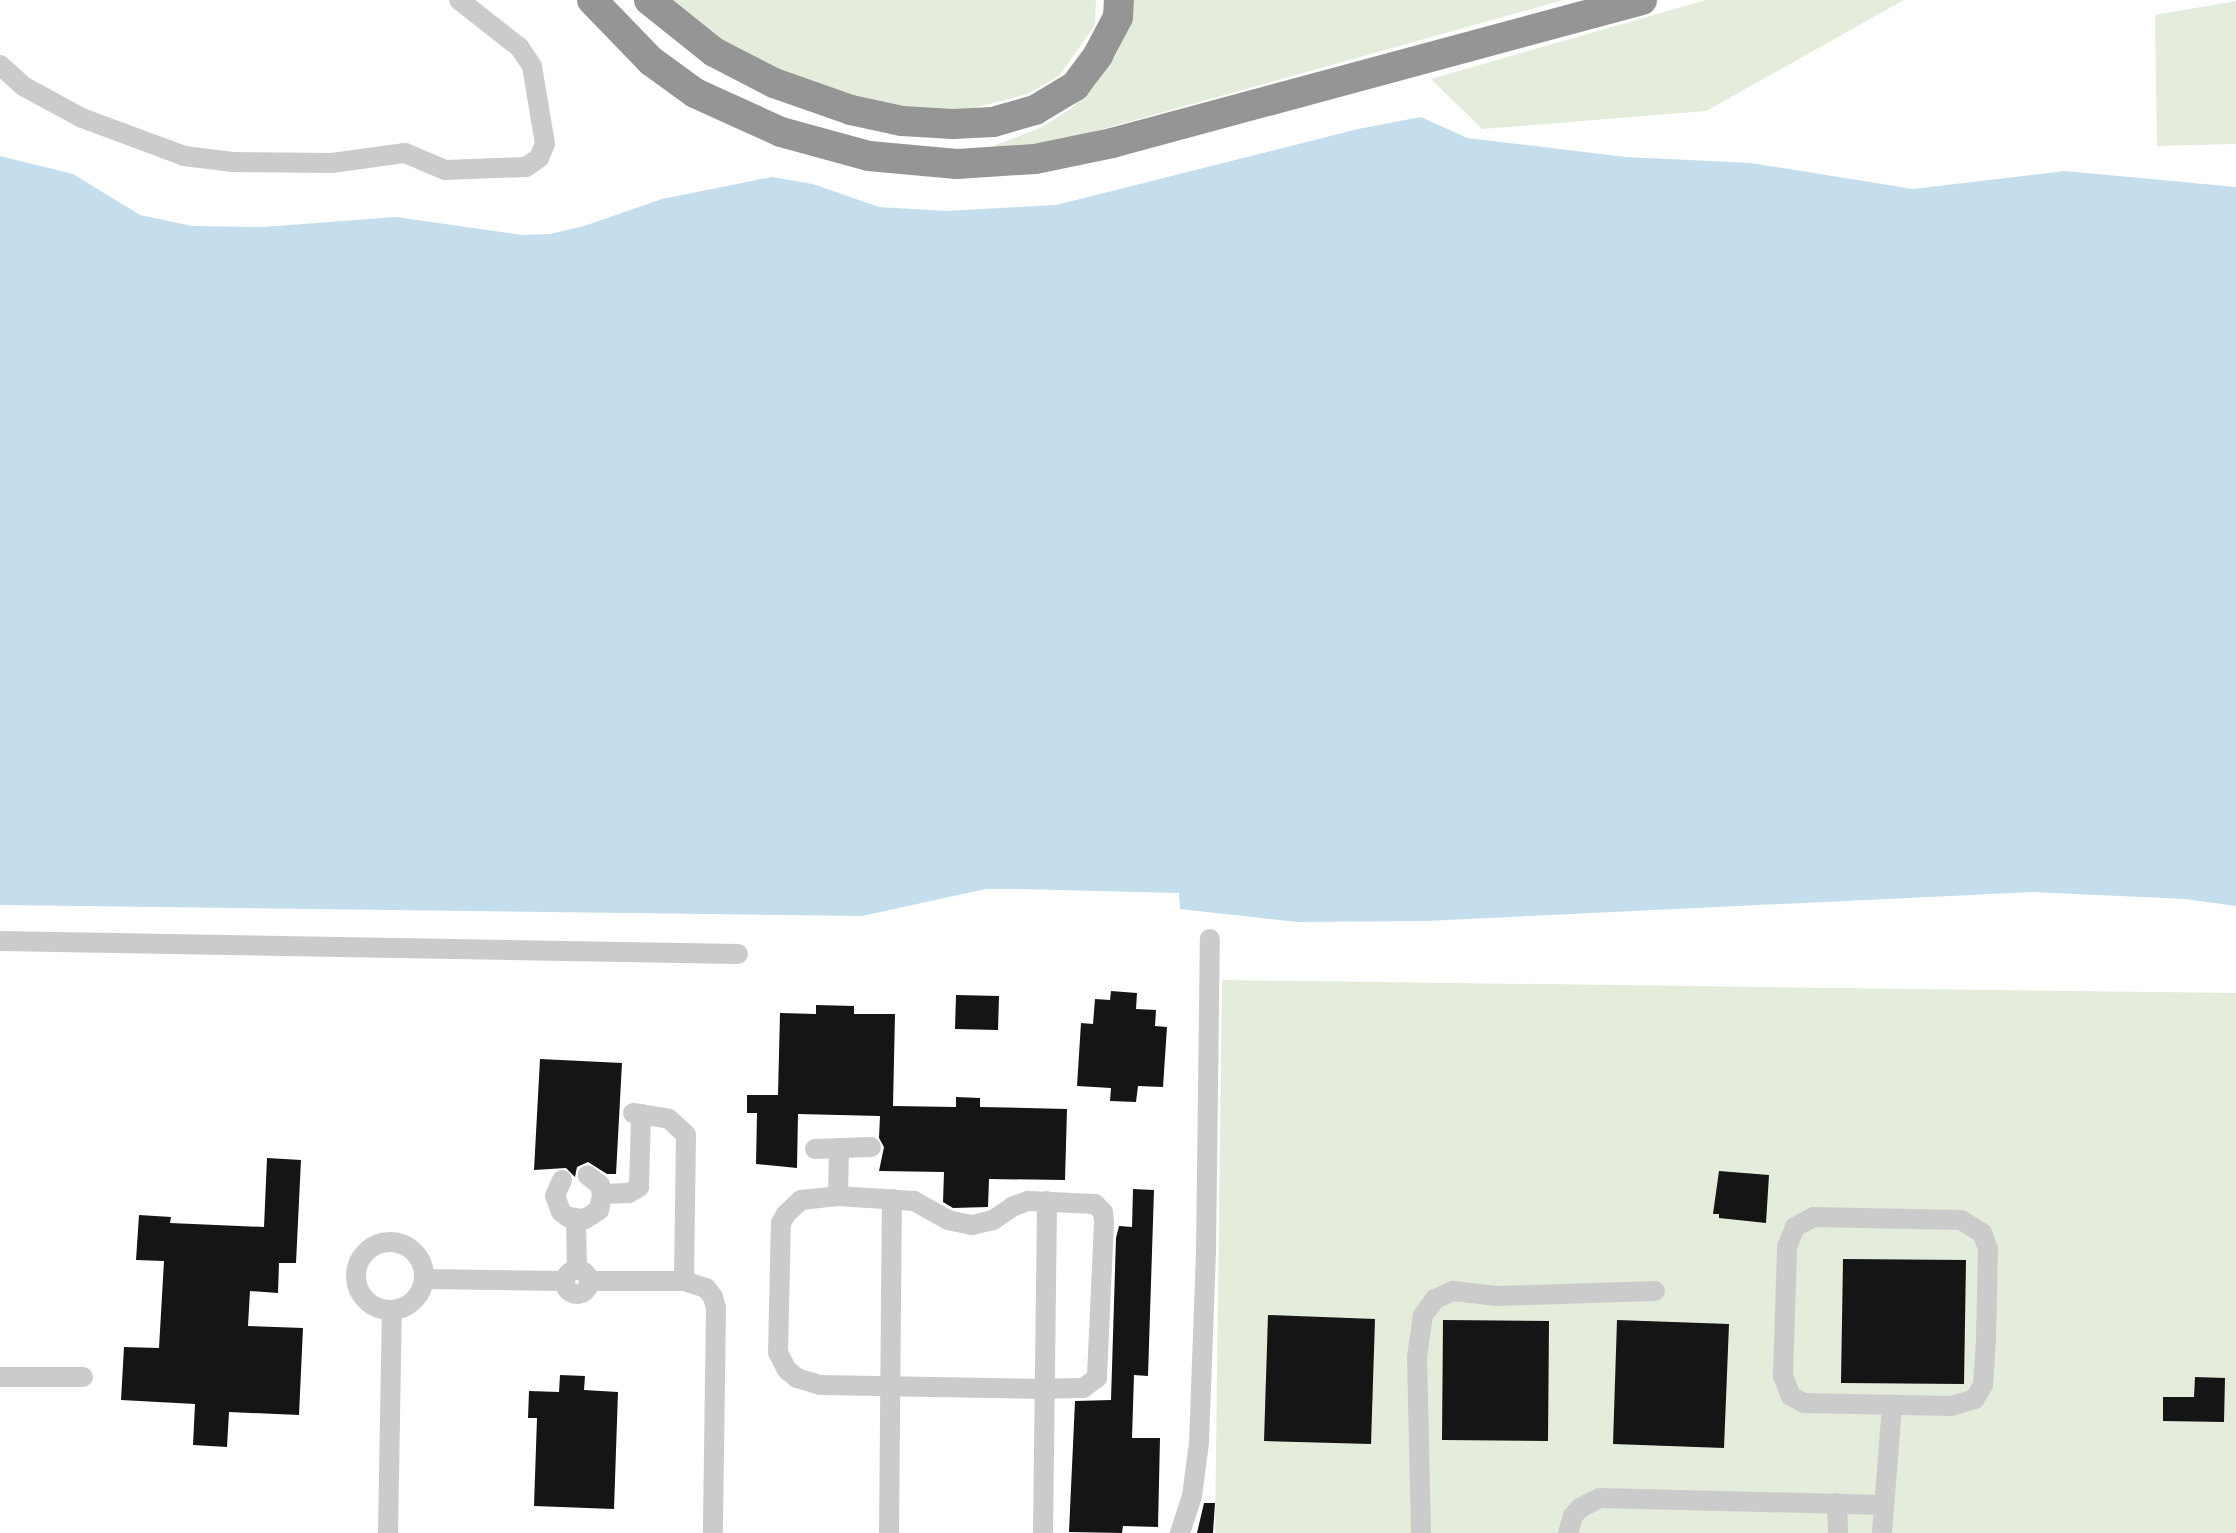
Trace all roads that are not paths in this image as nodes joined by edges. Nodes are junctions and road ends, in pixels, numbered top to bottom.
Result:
1 (459, 0) edge
2 (592, 0) edge
3 (649, 0) edge
4 (1119, 0) edge
5 (1642, 0) edge
6 (0, 65) edge
7 (1210, 939) dead end
8 (0, 941) edge
9 (738, 954) dead end
10 (871, 1147) dead end
11 (839, 1148) junction
12 (815, 1149) dead end
13 (587, 1175) dead end
14 (562, 1180) dead end
15 (602, 1194) junction
16 (838, 1196) junction
17 (892, 1199) junction
18 (1047, 1201) junction
19 (576, 1220) junction
20 (577, 1277) junction
21 (424, 1279) junction
22 (684, 1281) junction
23 (1655, 1291) dead end
24 (392, 1310) junction
25 (0, 1377) edge
26 (83, 1377) dead end
27 (892, 1387) junction
28 (1044, 1389) junction
29 (1892, 1405) junction
30 (1837, 1503) junction
31 (1883, 1505) junction
32 (388, 1533) edge
33 (713, 1533) edge
34 (889, 1533) edge
35 (1043, 1533) edge
36 (1180, 1533) edge
37 (1421, 1533) edge
38 (1568, 1533) edge
39 (1838, 1533) edge
40 (1882, 1533) edge

1 - 6 lane
2 - 5 highway
3 - 4 highway
7 - 36 lane
8 - 9 lane
10 - 11 lane
11 - 12 lane
11 - 16 lane
13 - 15 lane
14 - 19 lane
15 - 19 lane
15 - 22 lane
16 - 17 lane
16 - 27 lane
17 - 18 lane
17 - 27 lane
18 - 28 lane
18 - 28 lane
19 - 20 lane
20 - 21 lane
20 - 22 lane
21 - 24 lane
21 - 24 lane
22 - 33 lane
23 - 37 lane
24 - 32 lane
25 - 26 lane
27 - 28 lane
27 - 34 lane
28 - 35 lane
29 - 29 lane
29 - 31 lane
30 - 31 lane
30 - 38 lane
30 - 39 lane
31 - 40 lane

